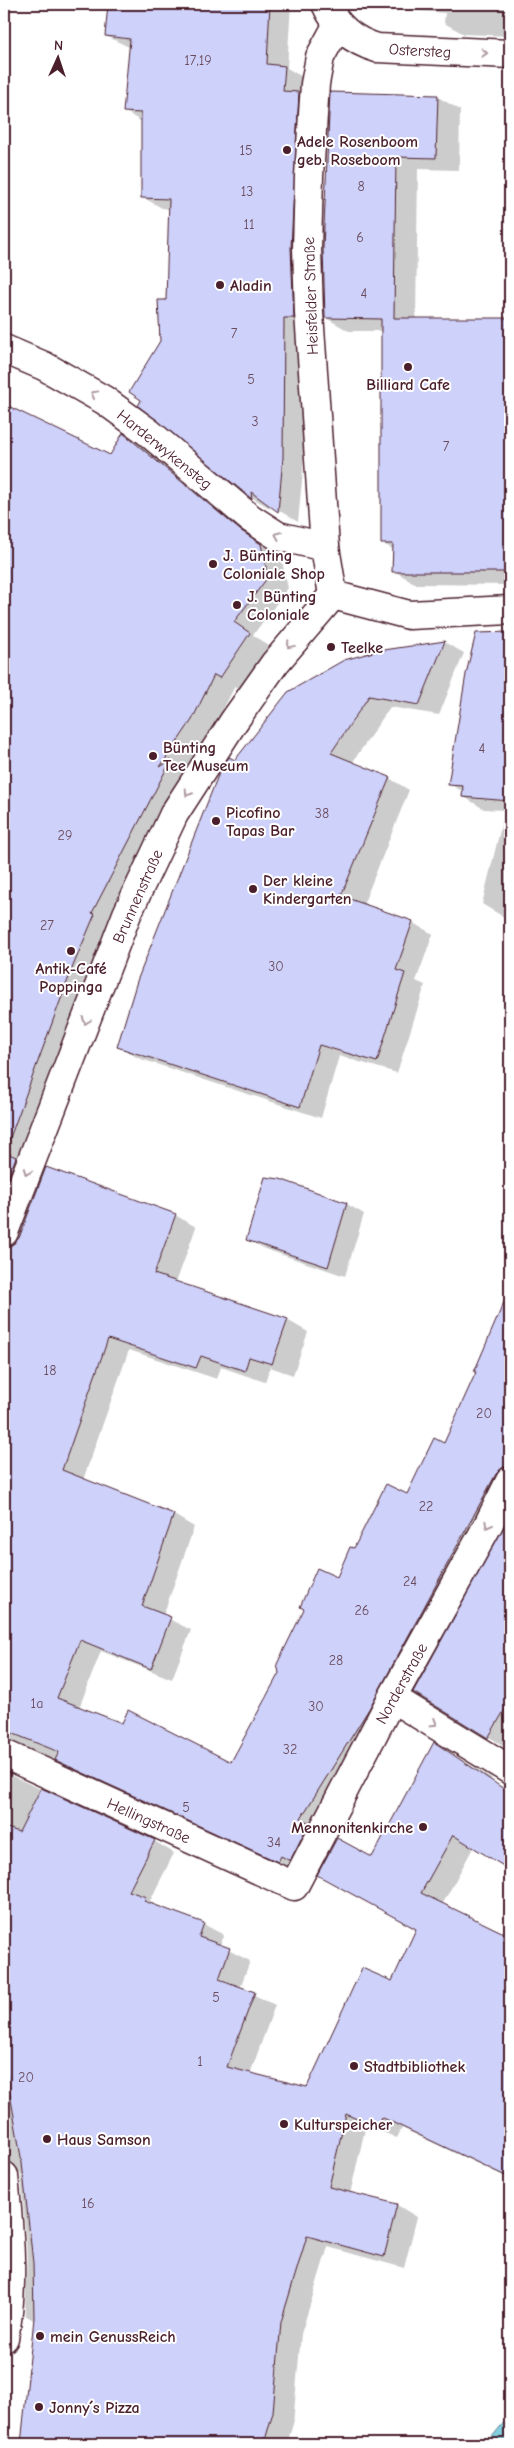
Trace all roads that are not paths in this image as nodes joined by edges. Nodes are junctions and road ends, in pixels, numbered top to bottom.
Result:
1 (332, 14) edge
2 (510, 54) edge
3 (4, 349) edge
4 (325, 547) junction
5 (333, 595) junction
6 (510, 610) edge
7 (9, 1205) edge
8 (4, 1232) edge
9 (510, 1481) edge
10 (392, 1698) junction
11 (4, 1754) edge
12 (510, 1770) edge
13 (294, 1886) joint
14 (4, 2176) edge
15 (4, 2338) edge

1 -> 2 street, Ostersteg
1 - 4 street, Heisfelder Straße
4 -> 3 street, Harderwykensteg
4 - 5 street, Heisfelder Straße
5 - 6 street
5 -> 7 street, Brunnenstraße
7 - 8 street, Brunnenstraße
9 -> 10 street, Norderstraße
10 -> 12 street
10 - 13 street, Norderstraße
11 - 13 street, Hellingstraße
14 - 15 street

